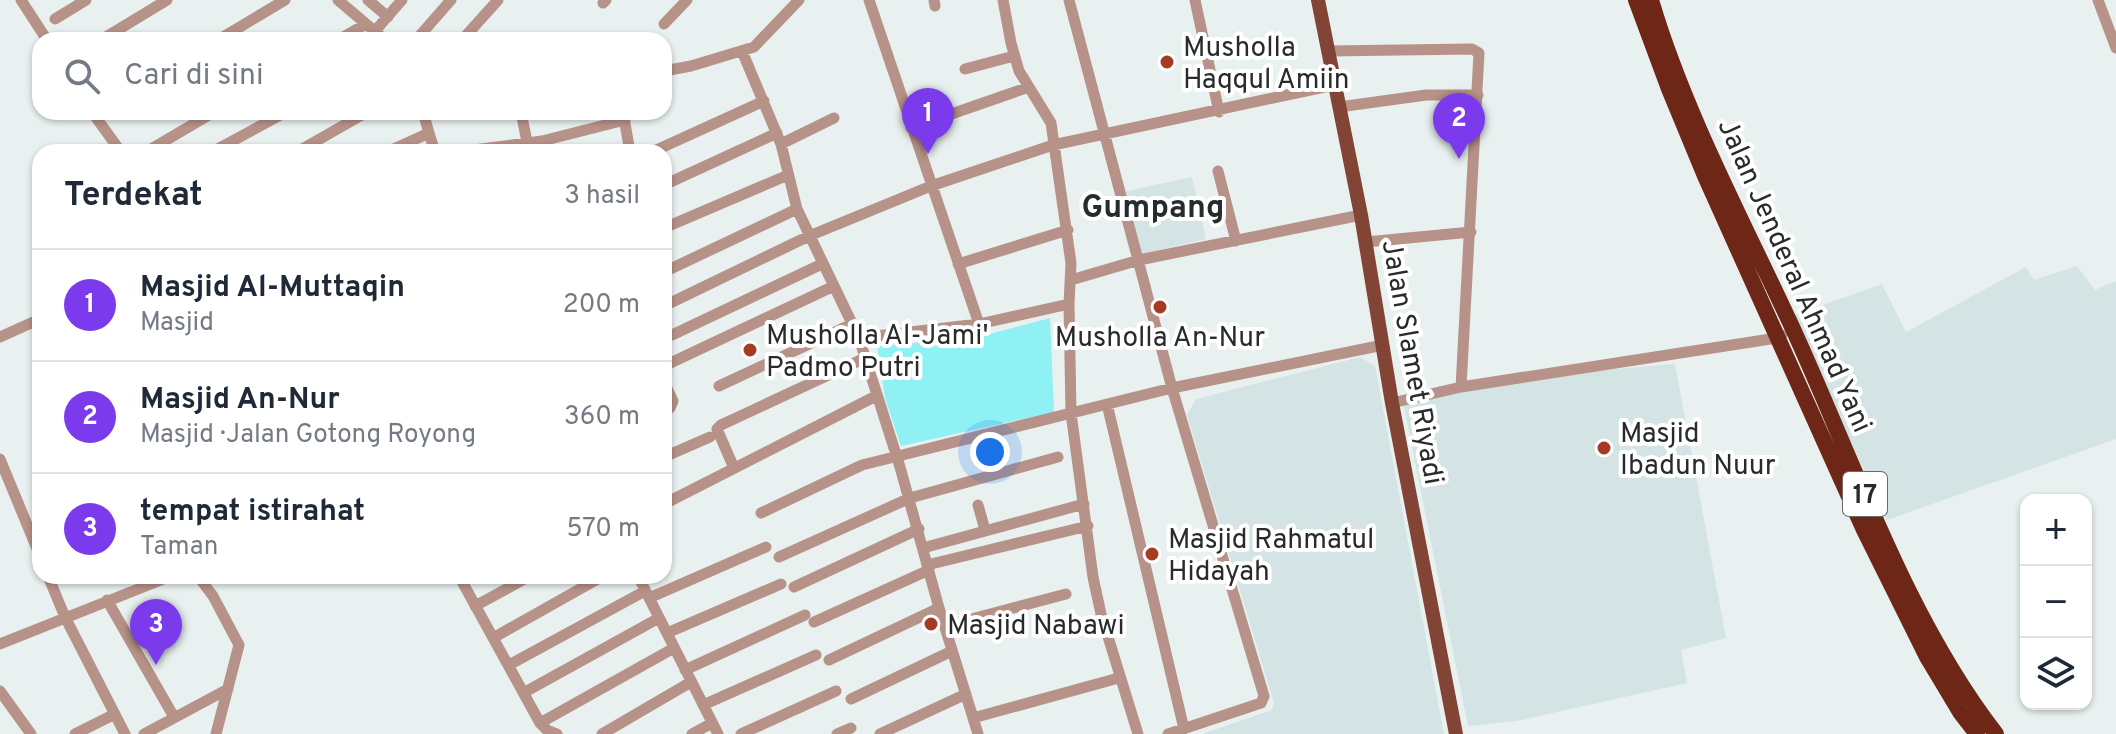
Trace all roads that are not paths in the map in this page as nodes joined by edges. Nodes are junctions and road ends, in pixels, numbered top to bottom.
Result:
1 (21, 0) edge
2 (86, 0) edge
3 (167, 0) edge
4 (285, 0) edge
5 (338, 0) edge
6 (368, 0) edge
7 (402, 0) edge
8 (451, 0) edge
9 (498, 0) edge
10 (687, 0) edge
11 (799, 0) edge
12 (869, 0) edge
13 (1003, 0) edge
14 (1069, 0) edge
15 (1195, 0) edge
16 (1318, 0) edge
17 (1636, 0) edge
18 (1651, 0) edge
19 (2098, 0) edge
20 (388, 17) junction
21 (55, 19) dead end
22 (2112, 23) edge
23 (664, 24) dead end
24 (371, 28) junction
25 (42, 32) edge
26 (114, 32) edge
27 (231, 32) edge
28 (360, 32) edge
29 (376, 32) edge
30 (423, 32) edge
31 (469, 32) edge
32 (2116, 48) edge
33 (742, 51) junction
34 (1328, 51) junction
35 (1014, 56) junction
36 (965, 69) dead end
37 (672, 70) edge
38 (1334, 85) junction
39 (1029, 87) junction
40 (1478, 95) junction
41 (764, 101) junction
42 (1339, 107) junction
43 (1219, 112) junction
44 (834, 118) dead end
45 (99, 120) edge
46 (200, 120) edge
47 (271, 120) edge
48 (353, 120) edge
49 (425, 120) edge
50 (523, 120) edge
51 (612, 120) edge
52 (625, 120) edge
53 (911, 128) junction
54 (429, 133) junction
55 (1105, 134) junction
56 (779, 138) junction
57 (115, 144) edge
58 (160, 144) edge
59 (227, 144) edge
60 (311, 144) edge
61 (405, 144) edge
62 (432, 144) edge
63 (527, 144) edge
64 (537, 144) edge
65 (629, 144) edge
66 (670, 144) edge
67 (1053, 145) junction
68 (1218, 171) dead end
69 (788, 175) junction
70 (672, 182) edge
71 (931, 186) junction
72 (797, 209) junction
73 (1361, 215) junction
74 (672, 225) edge
75 (1068, 230) junction
76 (1471, 232) junction
77 (809, 236) junction
78 (1236, 241) junction
79 (1366, 242) junction
80 (1139, 260) junction
81 (822, 264) junction
82 (958, 264) junction
83 (672, 268) edge
84 (1071, 280) junction
85 (834, 286) junction
86 (672, 302) edge
87 (1069, 304) junction
88 (32, 323) edge
89 (852, 324) junction
90 (979, 324) junction
91 (1793, 329) junction
92 (672, 335) dead end
93 (0, 337) edge
94 (859, 338) junction
95 (1777, 338) junction
96 (1383, 345) junction
97 (865, 358) junction
98 (672, 362) edge
99 (719, 386) dead end
100 (1461, 387) junction
101 (1172, 388) junction
102 (876, 396) junction
103 (1392, 403) junction
104 (1107, 404) junction
105 (1071, 413) junction
106 (710, 437) dead end
107 (672, 454) edge
108 (1058, 457) dead end
109 (897, 458) junction
110 (0, 459) edge
111 (734, 468) junction
112 (910, 498) junction
113 (672, 500) edge
114 (1084, 504) junction
115 (978, 505) dead end
116 (761, 513) dead end
117 (1088, 526) junction
118 (919, 529) junction
119 (985, 530) junction
120 (32, 537) edge
121 (766, 547) dead end
122 (923, 548) junction
123 (779, 557) dead end
124 (928, 567) junction
125 (51, 584) edge
126 (150, 584) edge
127 (204, 584) edge
128 (463, 584) edge
129 (515, 584) edge
130 (589, 584) edge
131 (642, 584) edge
132 (781, 584) dead end
133 (794, 587) dead end
134 (1066, 594) dead end
135 (647, 595) junction
136 (107, 600) junction
137 (475, 606) junction
138 (939, 608) junction
139 (65, 617) junction
140 (659, 618) junction
141 (945, 626) junction
142 (667, 633) junction
143 (493, 638) junction
144 (0, 644) edge
145 (674, 648) junction
146 (952, 651) junction
147 (816, 655) dead end
148 (829, 660) dead end
149 (509, 665) junction
150 (688, 676) junction
151 (1115, 679) dead end
152 (228, 689) junction
153 (0, 691) edge
154 (836, 691) dead end
155 (525, 692) junction
156 (966, 694) junction
157 (851, 699) dead end
158 (703, 705) junction
159 (115, 714) junction
160 (174, 717) junction
161 (973, 718) junction
162 (540, 723) junction
163 (715, 728) edge
164 (851, 728) dead end
165 (1184, 729) junction
166 (31, 734) edge
167 (75, 734) edge
168 (125, 734) edge
169 (144, 734) edge
170 (216, 734) edge
171 (557, 734) edge
172 (602, 734) edge
173 (692, 734) edge
174 (741, 734) edge
175 (837, 734) edge
176 (880, 734) edge
177 (978, 734) edge
178 (1138, 734) edge
179 (1168, 734) edge
180 (1456, 734) edge
181 (1977, 734) edge
182 (1996, 734) edge

1 - 25 street
2 - 21 street
3 - 26 street
4 - 27 street
5 - 24 street
6 - 20 street
7 - 20 street
8 - 30 street
9 - 31 street
10 - 23 street
11 - 33 street
12 - 53 street
13 - 35 street
14 - 55 street
15 - 43 street
16 - 34 main road, Jalan Slamet Riyadi
17 - 95 highway, Jalan Jenderal Ahmad Yani / 17
18 - 91 highway, Jalan Jenderal Ahmad Yani / 17
19 - 22 street
20 - 24 street
22 - 32 street
24 - 28 street
24 - 29 street
33 - 37 street
33 - 41 street
34 - 38 main road, Jalan Slamet Riyadi
34 - 40 street
35 - 36 street
35 - 39 street
38 - 42 main road, Jalan Slamet Riyadi
38 - 43 street
39 - 53 street
39 - 67 street
40 - 42 street
40 - 76 street
41 - 56 street
41 - 66 street
42 - 73 main road, Jalan Slamet Riyadi
43 - 55 street
44 - 56 street
45 - 57 street
46 - 58 street
47 - 59 street
48 - 60 street
49 - 54 street
50 - 63 street
51 - 64 street
52 - 65 street
53 - 71 street
54 - 61 street
54 - 62 street
55 - 67 street
55 - 80 street
56 - 69 street
56 - 70 street
67 - 71 street
67 - 75 street
68 - 78 street
69 - 72 street
69 - 74 street
71 - 77 street
71 - 82 street
72 - 77 street
72 - 83 street
73 - 78 street
73 - 79 main road, Jalan Slamet Riyadi
75 - 82 street
75 - 84 street
76 - 79 street
76 - 100 street
77 - 81 street
77 - 86 street
78 - 80 street
79 - 96 main road, Jalan Slamet Riyadi
80 - 84 street
80 - 101 street
81 - 85 street
81 - 92 street
82 - 90 street
84 - 87 street
85 - 89 street
85 - 98 street
87 - 90 street
87 - 105 street
88 - 93 street
89 - 94 street
89 - 99 street
90 - 94 street
91 - 95 street
91 - 182 highway, Jalan Jenderal Ahmad Yani / 17
94 - 97 street
95 - 100 street
95 - 181 highway, Jalan Jenderal Ahmad Yani / 17
96 - 101 street
96 - 103 main road, Jalan Slamet Riyadi
97 - 102 street
97 - 111 street
100 - 103 street
101 - 104 street
101 - 165 street
102 - 109 street
102 - 111 street
103 - 180 main road, Jalan Slamet Riyadi
104 - 105 street
104 - 165 street
105 - 109 street
105 - 114 street
106 - 107 street
108 - 112 street
109 - 112 street
109 - 116 street
110 - 120 street
111 - 113 street
112 - 118 street
112 - 123 street
114 - 117 street
114 - 119 street
115 - 119 street
117 - 124 street
117 - 178 street
118 - 122 street
118 - 133 street
119 - 122 street
121 - 135 street
122 - 124 street
124 - 138 street
124 - 150 street
125 - 139 street
126 - 136 street
127 - 152 street
128 - 137 street
129 - 137 street
130 - 143 street
131 - 135 street
132 - 142 street
134 - 141 street
135 - 140 street
135 - 149 street
136 - 139 street
136 - 160 street
137 - 143 street
138 - 141 street
138 - 148 street
139 - 144 street
139 - 159 street
140 - 142 street
140 - 155 street
141 - 146 street
142 - 145 street
143 - 149 street
145 - 150 street
145 - 162 street
146 - 156 street
146 - 157 street
147 - 158 street
149 - 155 street
150 - 158 street
150 - 172 street
151 - 161 street
152 - 160 street
152 - 170 street
153 - 166 street
154 - 174 street
155 - 162 street
156 - 161 street
156 - 176 street
158 - 163 street
159 - 167 street
159 - 168 street
160 - 169 street
161 - 177 street
162 - 171 street
163 - 173 street
164 - 175 street
165 - 179 street

